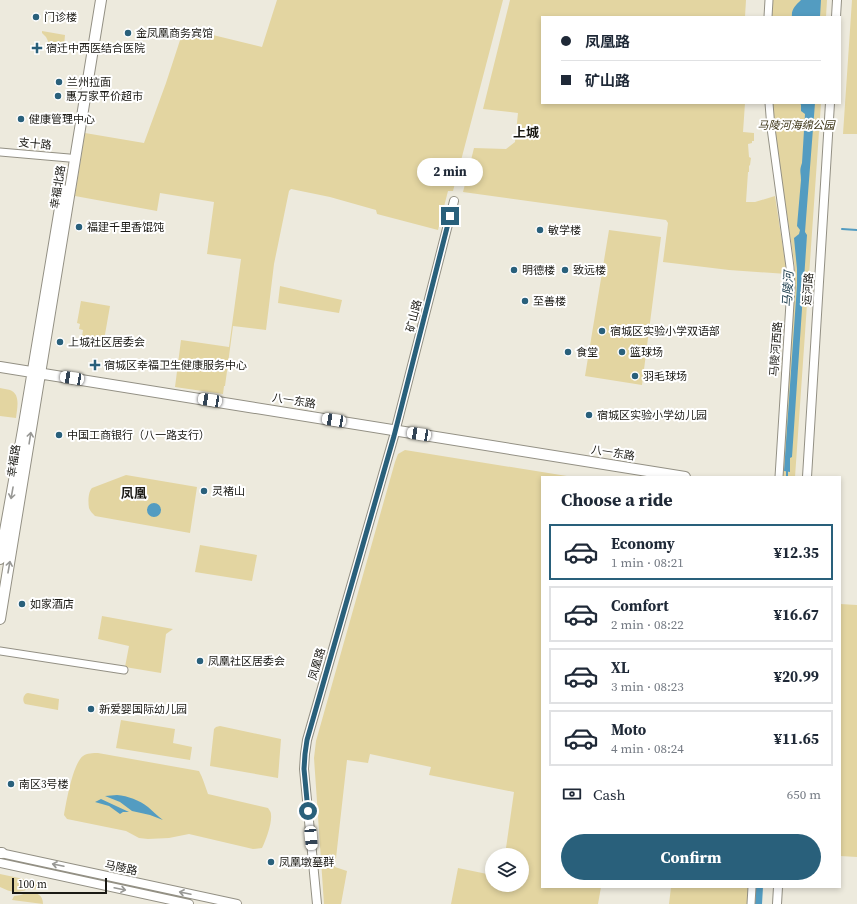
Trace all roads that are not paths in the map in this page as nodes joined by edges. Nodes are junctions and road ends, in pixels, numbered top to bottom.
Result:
1 (95, 0) edge
2 (101, 0) edge
3 (769, 0) edge
4 (837, 0) edge
5 (768, 16) edge
6 (836, 16) edge
7 (769, 104) edge
8 (830, 104) edge
9 (0, 152) edge
10 (68, 158) junction
11 (454, 201) dead end
12 (0, 367) edge
13 (0, 372) edge
14 (36, 375) junction
15 (395, 433) junction
16 (644, 476) edge
17 (678, 476) edge
18 (779, 476) edge
19 (807, 476) edge
20 (0, 559) edge
21 (0, 619) edge
22 (0, 650) edge
23 (124, 670) dead end
24 (0, 858) edge
25 (752, 888) edge
26 (778, 888) edge
27 (189, 904) edge
28 (237, 904) edge
29 (316, 904) edge
30 (751, 904) edge
31 (777, 904) edge

1 - 10 main road, 幸福北路
2 - 14 main road, 幸福北路
3 - 5 street
4 - 6 street
7 - 18 street, 马陵河西路
8 - 19 street, 运河路
9 - 10 street, 支十路
10 - 14 main road, 幸福北路
11 - 15 street, 矿山路
12 - 14 main road
13 - 14 main road
14 - 15 main road, 八一东路
14 -> 20 main road, 幸福路
21 -> 14 main road, 幸福路
15 - 16 main road, 八一东路
15 - 17 main road, 八一东路
15 - 29 street, 凤凰路
22 - 23 street
24 -> 27 street, 马陵路
28 -> 24 street, 马陵路
25 - 30 street
26 - 31 street

